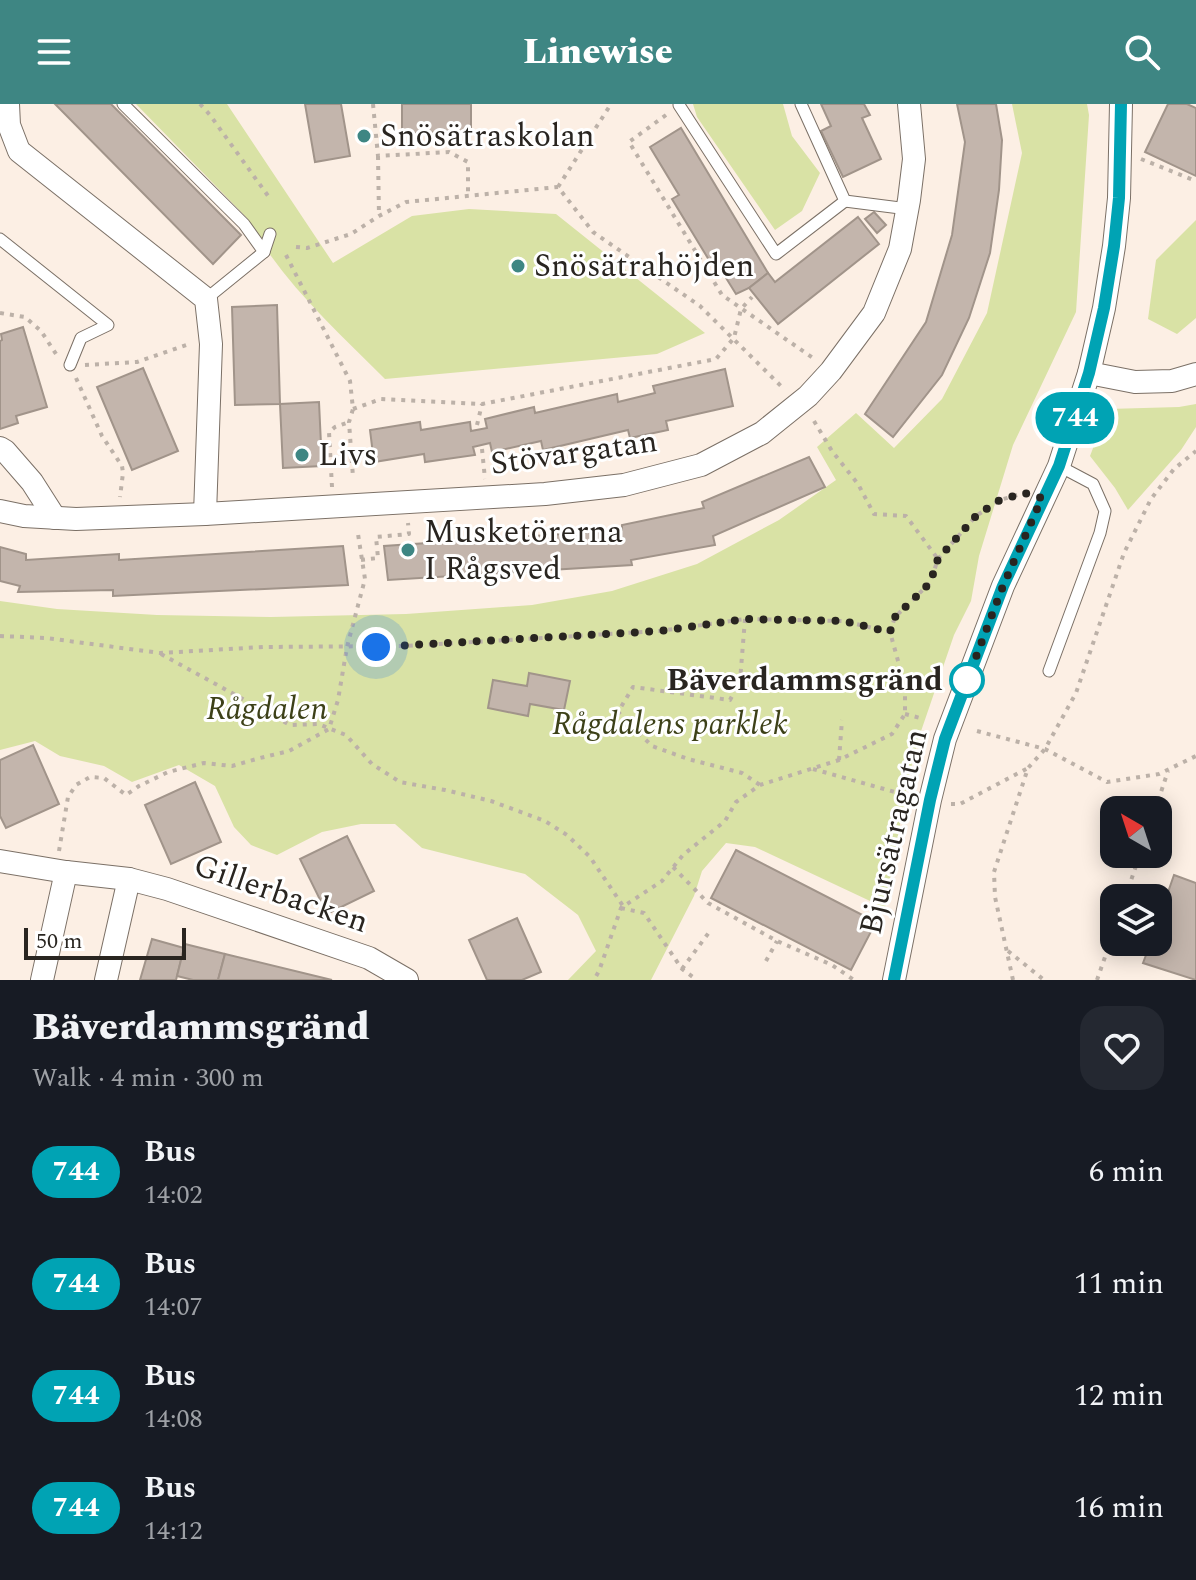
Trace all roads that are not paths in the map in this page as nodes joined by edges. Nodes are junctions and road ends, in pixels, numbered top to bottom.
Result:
1 (8, 104) edge
2 (123, 104) edge
3 (801, 104) edge
4 (909, 104) edge
5 (1121, 104) edge
6 (679, 105) edge
7 (9, 154) edge
8 (845, 201) junction
9 (908, 209) junction
10 (270, 234) dead end
11 (0, 239) edge
12 (264, 252) junction
13 (206, 299) junction
14 (70, 365) road end
15 (1089, 373) junction
16 (1196, 374) edge
17 (0, 448) edge
18 (1059, 466) junction
19 (0, 511) edge
20 (205, 514) junction
21 (55, 518) junction
22 (1049, 671) dead end
23 (0, 861) edge
24 (62, 861) junction
25 (129, 879) junction
26 (42, 980) edge
27 (106, 980) edge
28 (407, 980) edge
29 (894, 980) edge

1 - 7 street
2 - 12 lane
3 - 8 lane
4 - 9 street, Stövargatan
5 - 15 street, Bjursätragatan
6 - 8 lane
7 - 13 street
8 - 9 lane
9 - 20 street, Stövargatan
10 - 12 lane
11 - 14 lane
12 - 13 lane
13 - 20 street
15 - 16 street
15 - 18 street, Bjursätragatan
17 - 21 street
18 - 22 lane
18 - 29 street, Bjursätragatan
19 - 21 street, Stövargatan
20 - 21 street, Stövargatan
23 - 24 street, Gillerbacken
24 - 25 street, Gillerbacken
24 - 26 street
25 - 27 street
25 - 28 street, Gillerbacken

